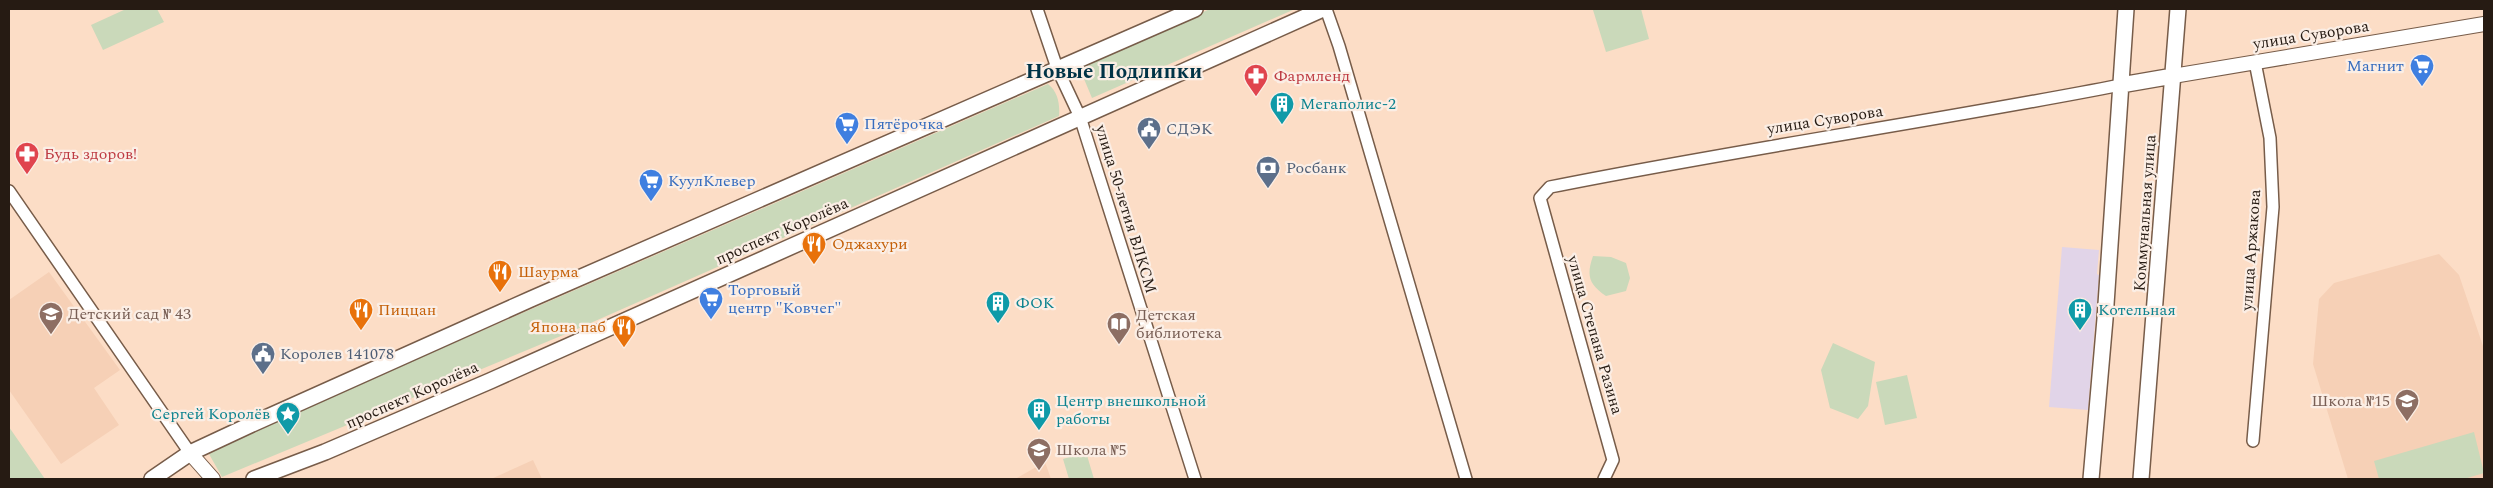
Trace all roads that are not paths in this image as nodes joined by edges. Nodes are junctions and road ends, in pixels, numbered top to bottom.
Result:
1 (1037, 9) edge
2 (1196, 9) edge
3 (1325, 9) edge
4 (2126, 9) edge
5 (2178, 9) edge
6 (2484, 24) edge
7 (2255, 62) junction
8 (1057, 68) junction
9 (2173, 76) junction
10 (2121, 86) junction
11 (1080, 117) junction
12 (9, 191) edge
13 (1540, 198) joint
14 (2252, 441) dead end
15 (190, 453) junction
16 (152, 479) edge
17 (213, 479) edge
18 (254, 479) edge
19 (1195, 479) edge
20 (1466, 479) edge
21 (1604, 479) edge
22 (2091, 479) edge
23 (2141, 479) edge

1 - 8 street, улица 50-летия ВЛКСМ
2 - 8 main road
3 - 11 main road, проспект Королёва
3 - 20 street
4 - 10 main road, Коммунальная улица
5 - 9 main road, Коммунальная улица
6 - 7 street, улица Суворова
7 - 9 street, улица Суворова
7 - 14 street, улица Аржакова
8 - 11 street, улица 50-летия ВЛКСМ
8 - 15 main road
9 - 10 main road
9 - 23 main road, Коммунальная улица
10 - 13 street, улица Суворова
10 - 22 main road, Коммунальная улица
11 - 18 main road, проспект Королёва
11 - 19 street, улица 50-летия ВЛКСМ
12 - 15 street
13 - 21 street, улица Степана Разина
15 - 16 main road
15 - 17 street

